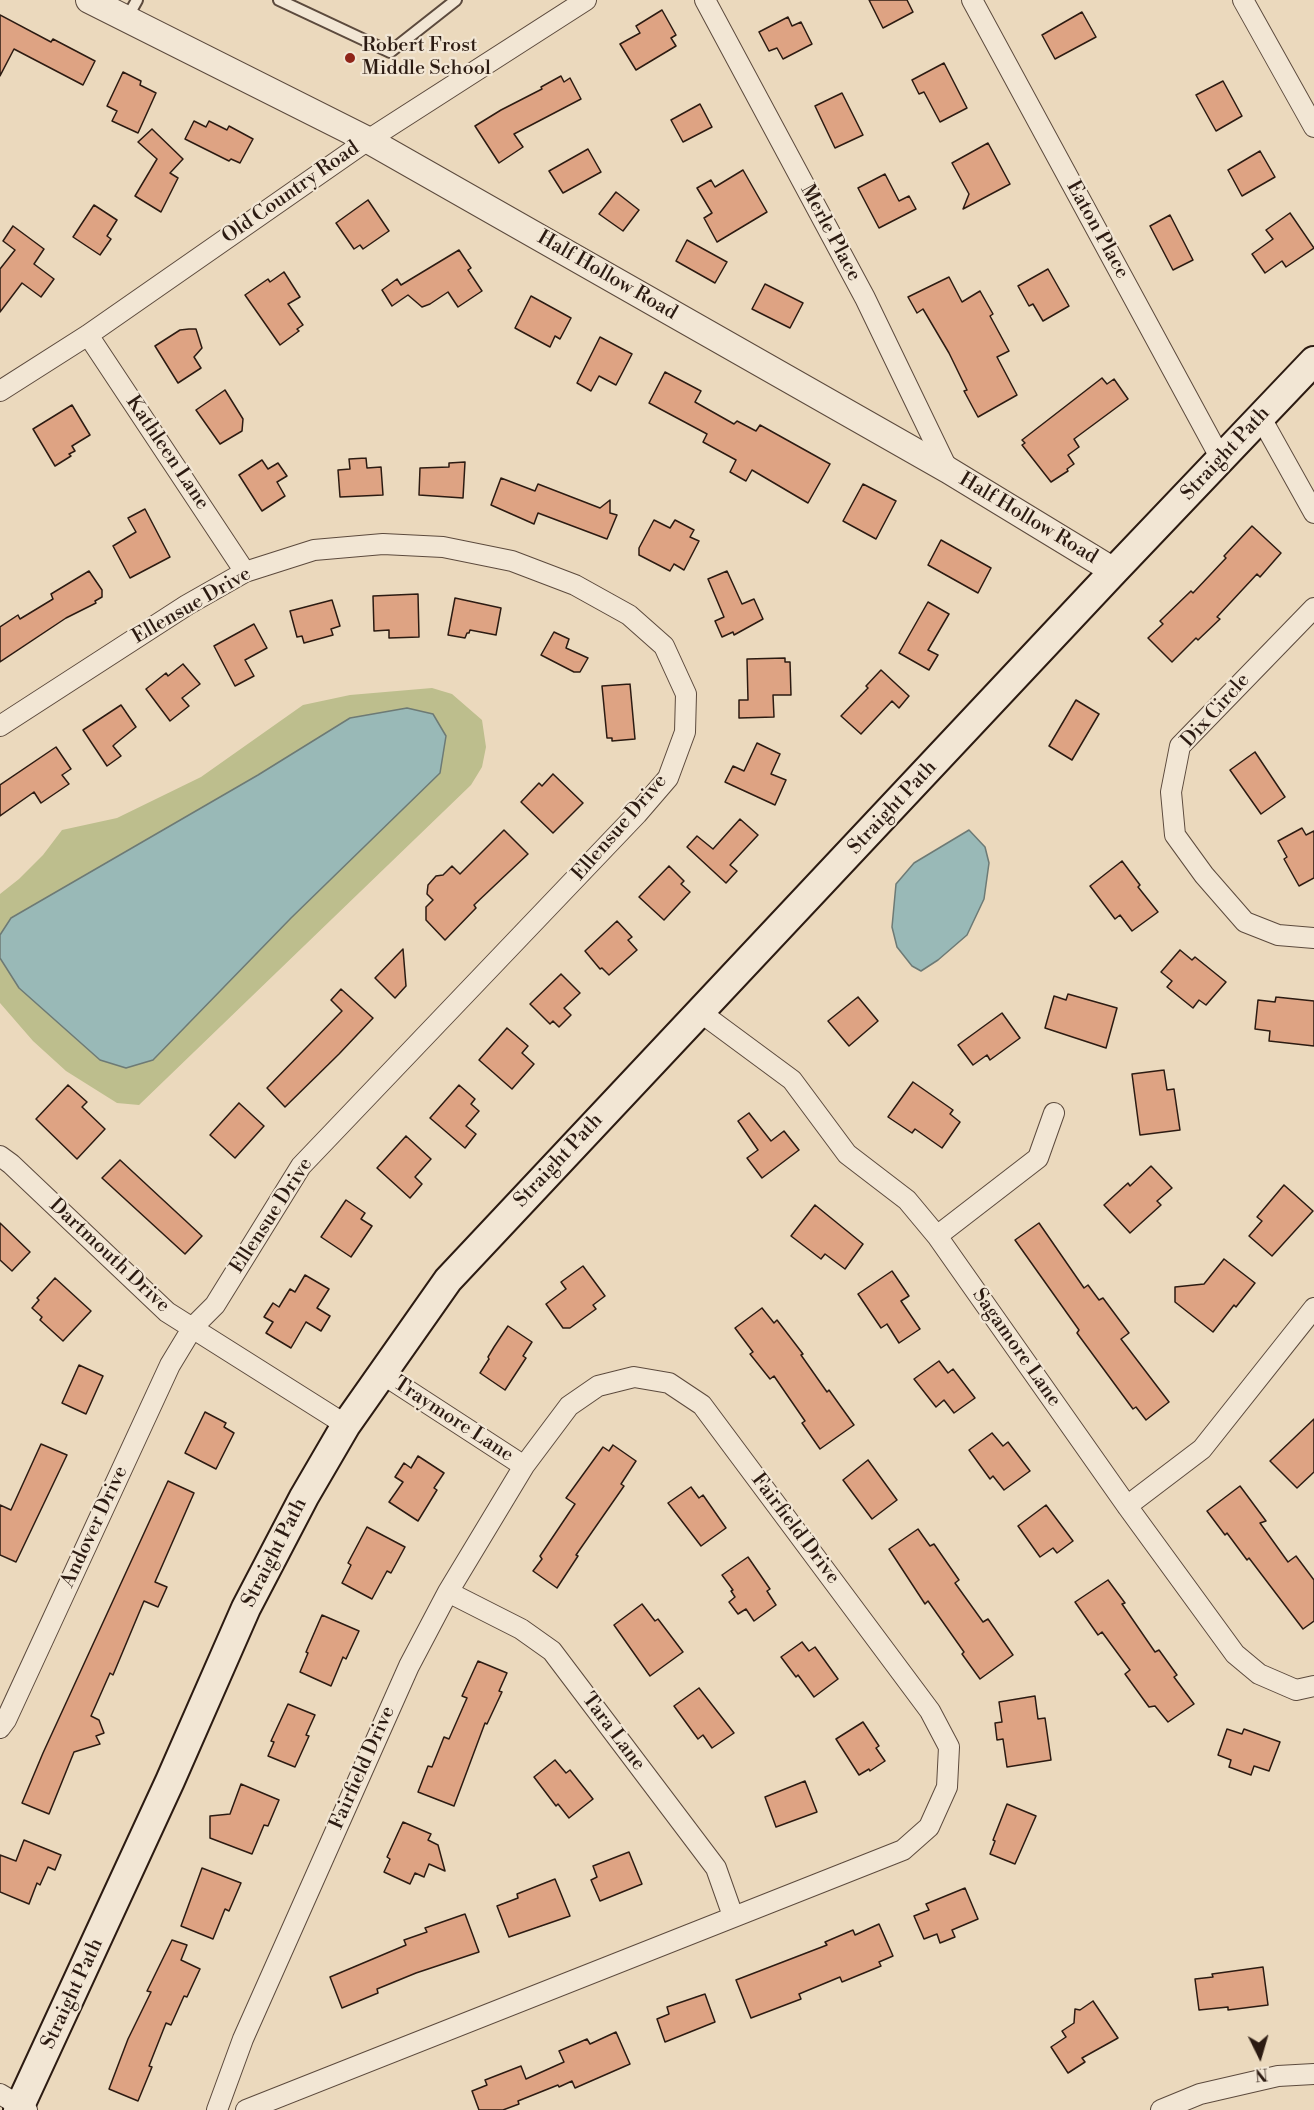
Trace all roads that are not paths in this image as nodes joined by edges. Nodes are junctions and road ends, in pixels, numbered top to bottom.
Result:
1 (89, 0) edge
2 (279, 0) edge
3 (456, 0) edge
4 (705, 0) edge
5 (972, 0) edge
6 (1243, 0) edge
7 (577, 2) edge
8 (132, 9) edge
9 (1314, 127) edge
10 (368, 140) junction
11 (88, 335) junction
12 (1314, 361) edge
13 (0, 391) edge
14 (1261, 418) junction
15 (1221, 459) junction
16 (948, 470) junction
17 (1314, 513) edge
18 (1114, 571) junction
19 (245, 572) junction
20 (1314, 608) edge
21 (0, 726) edge
22 (1314, 938) edge
23 (700, 1012) junction
24 (1054, 1113) dead end
25 (0, 1156) edge
26 (937, 1236) junction
27 (1314, 1308) edge
28 (193, 1327) junction
29 (381, 1373) junction
30 (346, 1425) junction
31 (524, 1466) junction
32 (1127, 1506) junction
33 (448, 1592) junction
34 (1314, 1686) edge
35 (0, 1728) edge
36 (734, 1916) junction
37 (1314, 2074) edge
38 (16, 2105) edge
39 (217, 2110) edge
40 (246, 2110) edge
41 (1161, 2110) edge

1 - 8 street, Half Hollow Road
2 - 3 lane
4 - 16 street, Merle Place
5 - 15 street, Eaton Place
6 - 9 street
7 - 10 street, Old Country Road
8 - 10 street, Half Hollow Road
10 - 11 street, Old Country Road
10 - 16 street, Half Hollow Road
11 - 13 street, Old Country Road
11 - 19 street, Kathleen Lane
12 - 14 main road, Straight Path
14 - 15 main road, Straight Path
14 - 17 street
15 - 18 main road, Straight Path
16 - 18 street, Half Hollow Road
18 - 23 main road, Straight Path
19 - 21 street, Ellensue Drive
19 - 28 street, Ellensue Drive
20 - 22 street, Dix Circle
23 - 26 street, Sagamore Lane
23 - 29 main road, Straight Path
24 - 26 street
25 - 28 street, Dartmouth Drive
26 - 32 street, Sagamore Lane
27 - 32 street
28 - 30 street, Dartmouth Drive
28 - 35 street, Andover Drive
29 - 30 main road, Straight Path
29 - 31 street, Traymore Lane
30 - 38 main road, Straight Path
31 - 33 street, Fairfield Drive
31 - 36 street, Fairfield Drive
32 - 34 street, Sagamore Lane
33 - 36 street, Tara Lane
33 - 39 street, Fairfield Drive
36 - 40 street, Fairfield Drive
37 - 41 street

